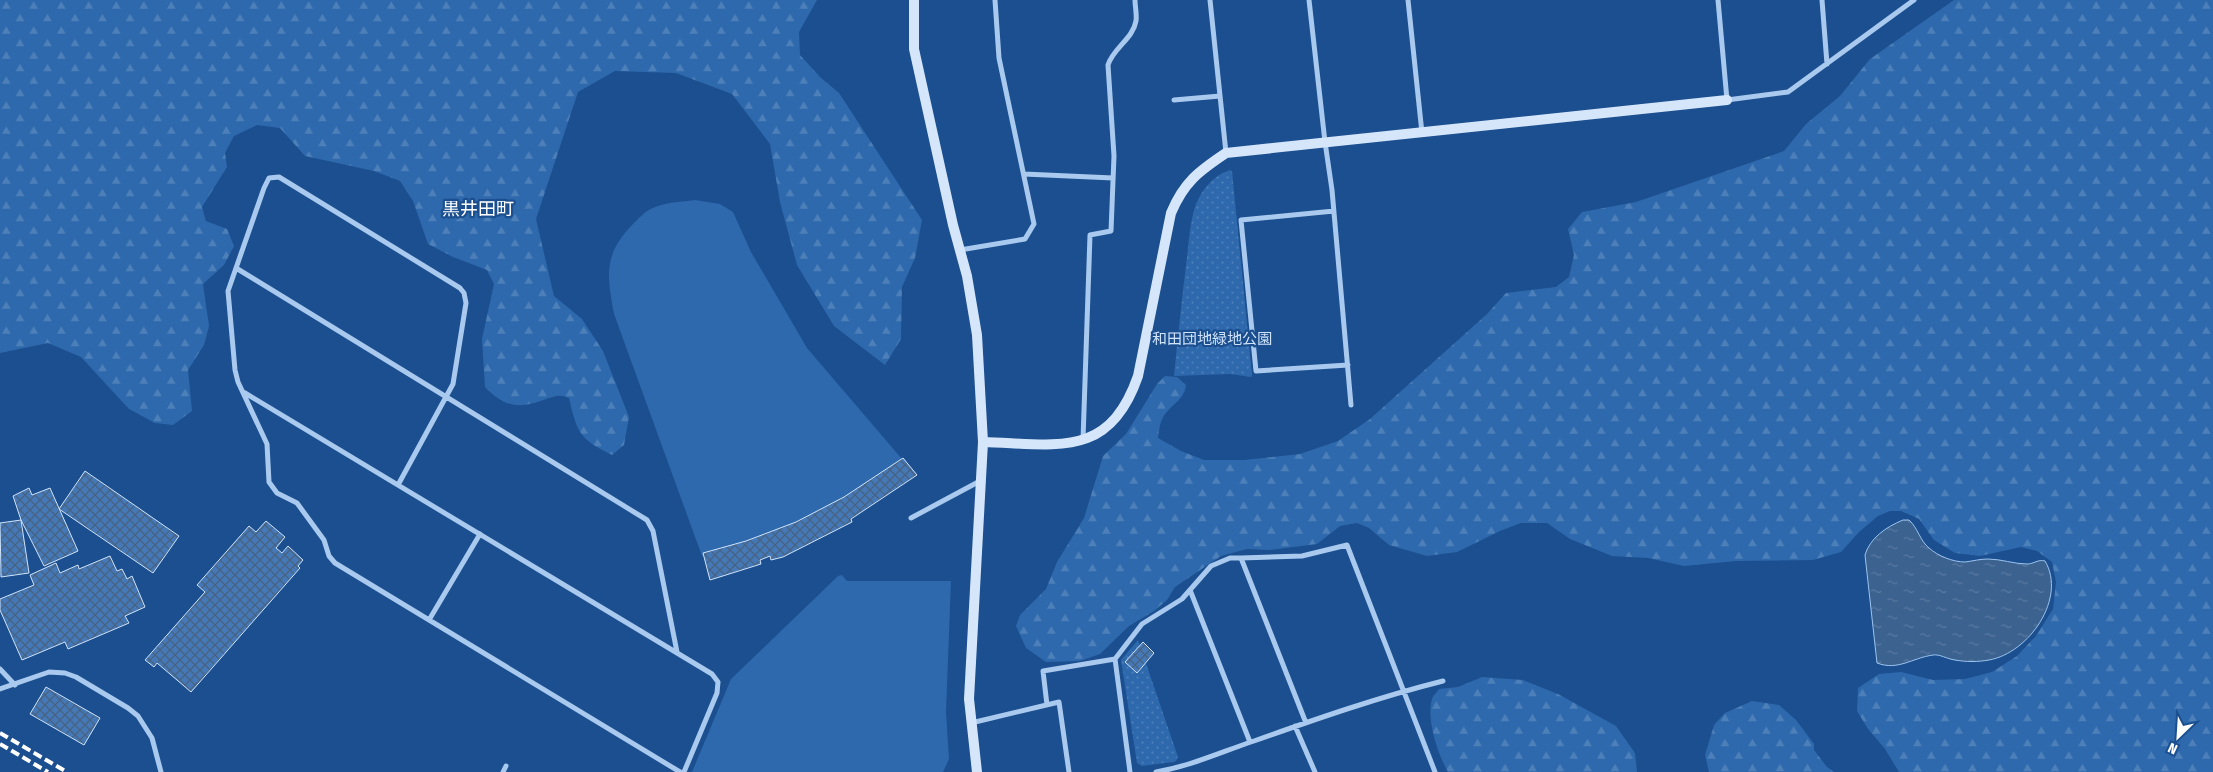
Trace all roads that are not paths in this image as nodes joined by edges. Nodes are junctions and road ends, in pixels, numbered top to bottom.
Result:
1 (914, 0) edge
2 (995, 0) edge
3 (1135, 0) edge
4 (1210, 0) edge
5 (1309, 0) edge
6 (1408, 0) edge
7 (1718, 0) edge
8 (1822, 0) edge
9 (1914, 0) edge
10 (1827, 64) junction
11 (1220, 96) junction
12 (1174, 100) dead end
13 (1727, 100) junction
14 (1422, 133) junction
15 (1325, 142) junction
16 (1226, 153) junction
17 (1024, 174) junction
18 (1113, 178) junction
19 (1334, 211) junction
20 (960, 250) junction
21 (236, 268) junction
22 (1348, 365) junction
23 (244, 392) junction
24 (446, 397) junction
25 (1351, 405) dead end
26 (1083, 440) junction
27 (983, 442) junction
28 (980, 480) junction
29 (398, 485) junction
30 (911, 518) dead end
31 (480, 534) junction
32 (1241, 558) junction
33 (1190, 590) junction
34 (429, 620) junction
35 (676, 652) junction
36 (1115, 658) junction
37 (0, 669) edge
38 (1442, 681) dead end
39 (16, 685) junction
40 (0, 689) edge
41 (1404, 690) junction
42 (1047, 705) junction
43 (972, 722) junction
44 (1306, 723) junction
45 (1295, 726) junction
46 (1250, 742) junction
47 (506, 766) dead end
48 (161, 772) edge
49 (503, 772) edge
50 (680, 772) edge
51 (684, 772) edge
52 (978, 772) edge
53 (1068, 772) edge
54 (1130, 772) edge
55 (1156, 772) edge
56 (1315, 772) edge
57 (1434, 772) edge

1 - 20 street
2 - 17 street
3 - 18 street
4 - 11 street
5 - 15 street
6 - 14 street
7 - 13 street
8 - 10 street
9 - 10 street
10 - 13 street
11 - 12 street
11 - 16 street
13 - 14 street
14 - 15 street
15 - 16 street
15 - 19 street
16 - 26 street
17 - 18 street
17 - 20 street
18 - 26 street
19 - 22 street
19 - 22 street
20 - 27 street
21 - 23 street
21 - 24 street
21 - 24 street
22 - 25 street
23 - 29 street
23 - 34 street
24 - 29 street
24 - 35 street
26 - 27 street
27 - 28 street
28 - 30 street
28 - 43 street
29 - 31 street
31 - 34 street
31 - 35 street
32 - 33 street
32 - 41 street
32 - 44 street
33 - 36 street
33 - 46 street
34 - 50 street
35 - 51 street
36 - 42 street
36 - 54 street
37 - 39 street
38 - 41 street
39 - 40 street
39 - 48 street
41 - 44 street
41 - 57 street
42 - 43 street
42 - 53 street
43 - 52 street
44 - 45 street
45 - 46 street
45 - 56 street
46 - 55 street
47 - 49 street

